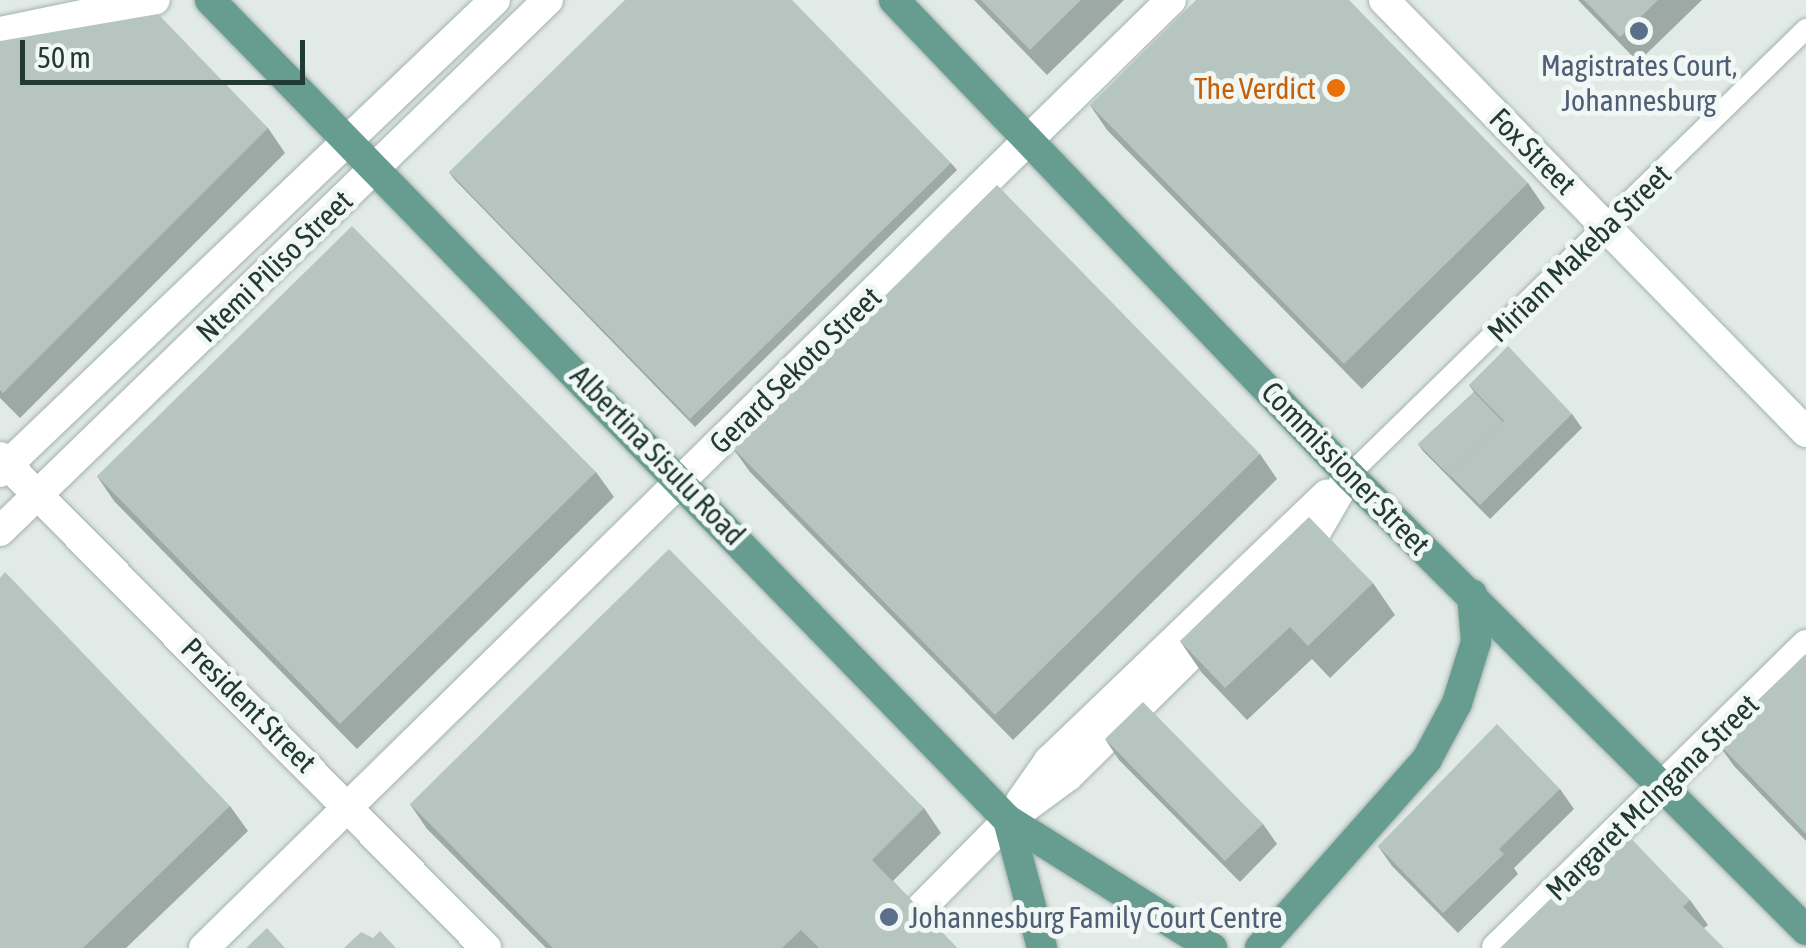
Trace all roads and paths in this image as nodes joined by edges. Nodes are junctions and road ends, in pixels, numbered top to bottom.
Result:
1 (155, 0) edge
2 (210, 0) edge
3 (496, 0) edge
4 (548, 0) edge
5 (894, 0) edge
6 (1171, 0) edge
7 (1384, 0) edge
8 (1806, 29) edge
9 (0, 32) edge
10 (1032, 138) junction
11 (350, 142) junction
12 (375, 168) junction
13 (1608, 227) junction
14 (1806, 432) edge
15 (2, 465) edge
16 (1349, 475) junction
17 (683, 480) junction
18 (37, 494) junction
19 (0, 531) edge
20 (1472, 594) junction
21 (1806, 644) edge
22 (1664, 786) junction
23 (350, 805) junction
24 (1008, 820) junction
25 (919, 910) edge
26 (1806, 930) edge
27 (204, 948) edge
28 (486, 948) edge
29 (1042, 948) edge
30 (1212, 948) edge
31 (1260, 948) edge
32 (1497, 948) edge

1 - 9 street
2 - 11 main road, Albertina Sisulu Road
3 - 11 street, Ntemi Piliso Street
4 - 12 street, Ntemi Piliso Street
5 - 10 main road, Commissioner Street
6 - 10 street, Gerard Sekoto Street
7 - 13 street, Fox Street
8 - 13 lane, Miriam Makeba Street
10 - 16 main road, Commissioner Street
10 - 17 street, Gerard Sekoto Street
11 - 12 main road, Albertina Sisulu Road
11 - 15 street, Ntemi Piliso Street
12 - 17 main road, Albertina Sisulu Road
12 - 18 street, Ntemi Piliso Street
13 - 14 street, Fox Street
13 - 16 lane, Miriam Makeba Street
15 - 18 street, President Street
16 - 20 main road, Commissioner Street
16 - 24 street, Miriam Makeba Street
17 - 23 street, Gerard Sekoto Street
17 - 24 main road, Albertina Sisulu Road
18 - 19 street, Ntemi Piliso Street
18 - 23 street, President Street
20 - 22 main road, Commissioner Street
20 - 31 main road
21 - 22 street, Margaret McIngana Street
22 - 26 main road, Commissioner Street
22 - 32 street, Margaret McIngana Street
23 - 27 street, Gerard Sekoto Street
23 - 28 street, President Street
24 - 25 street, Miriam Makeba Street
24 - 29 main road, Albertina Sisulu Road
24 - 30 main road

